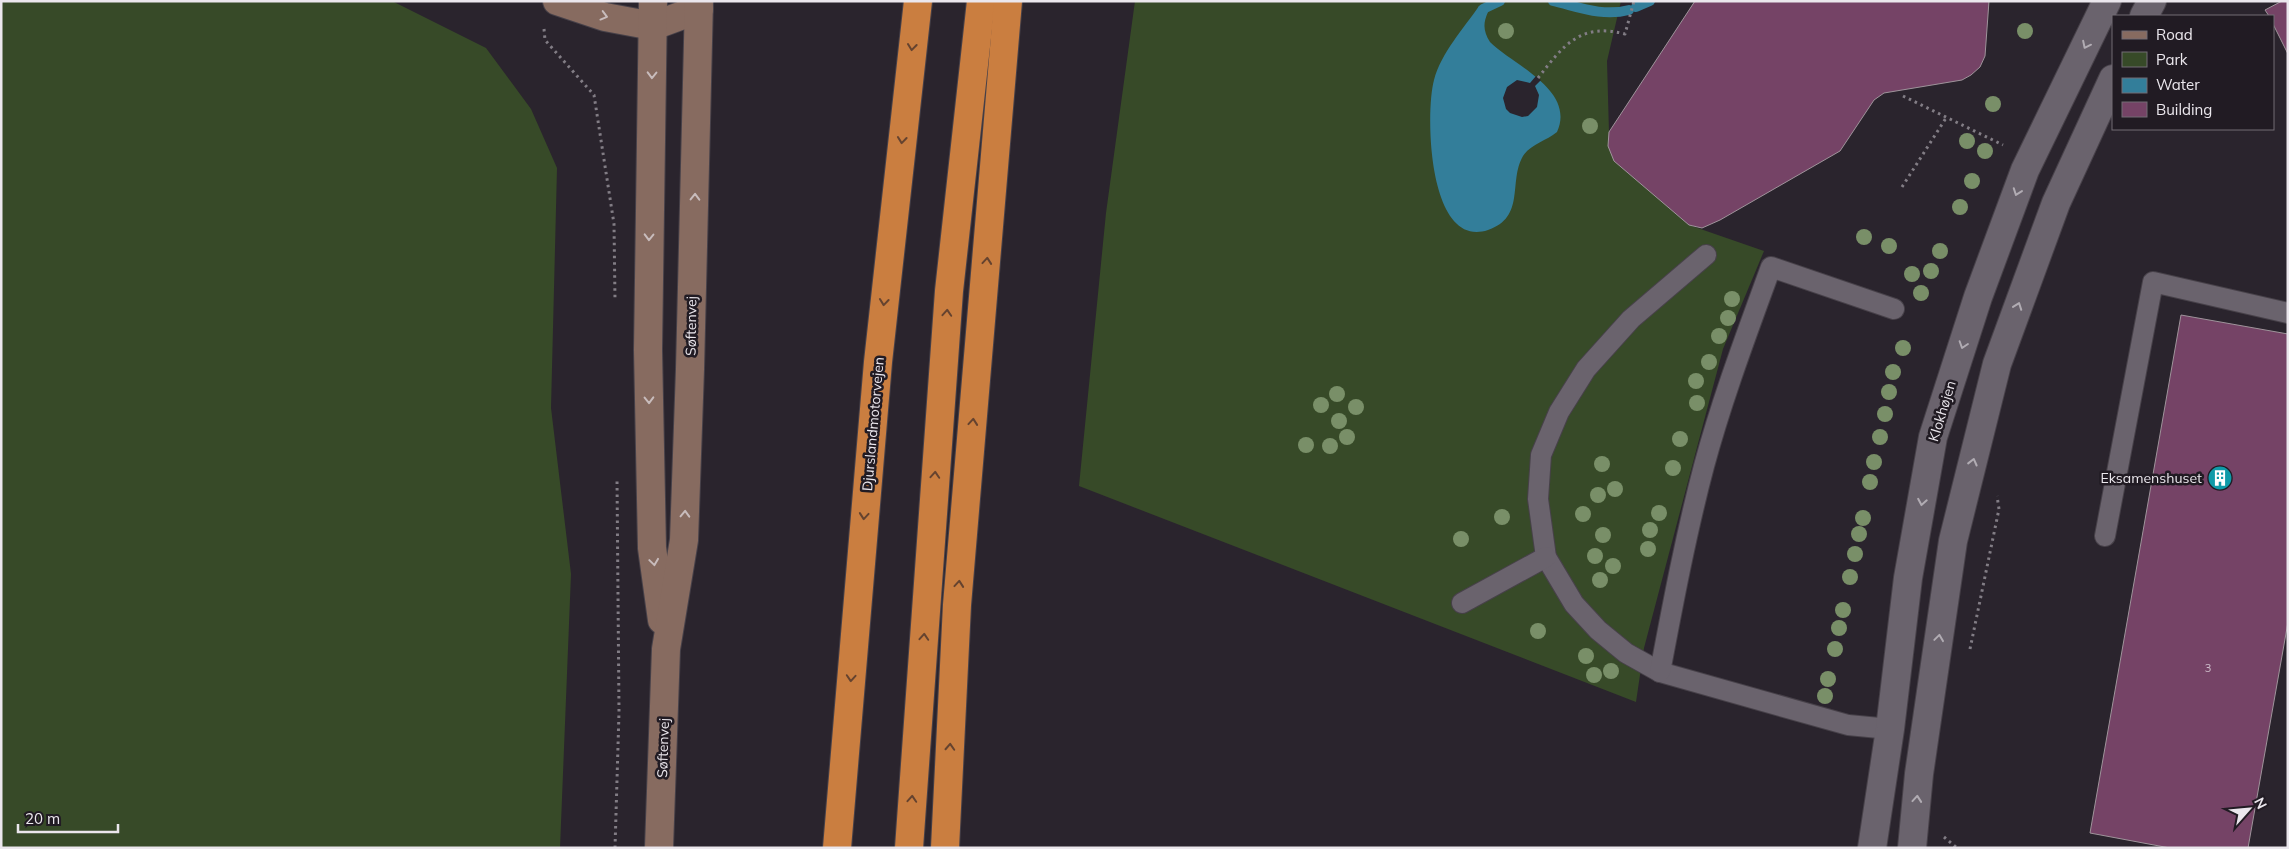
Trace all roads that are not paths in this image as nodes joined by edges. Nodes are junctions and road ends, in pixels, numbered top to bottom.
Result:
1 (918, 1) edge
2 (981, 1) edge
3 (1008, 1) edge
4 (2107, 1) edge
5 (2152, 1) edge
6 (695, 4) edge
7 (550, 11) edge
8 (653, 14) edge
9 (2145, 15) edge
10 (2112, 81) edge
11 (1706, 255) dead end
12 (1894, 309) dead end
13 (2288, 313) edge
14 (2105, 536) dead end
15 (1546, 557) junction
16 (1462, 603) dead end
17 (666, 649) junction
18 (1660, 672) junction
19 (1890, 729) junction
20 (659, 848) edge
21 (837, 848) edge
22 (909, 848) edge
23 (945, 848) edge
24 (1872, 848) edge
25 (1912, 848) edge

1 -> 21 highway, Djurslandmotorvejen
22 -> 2 highway
23 -> 3 highway
4 -> 19 street, Klokhøjen
5 - 9 street
6 - 8 main road
17 -> 6 main road, Søftenvej
7 -> 8 main road
8 -> 17 main road, Søftenvej
25 -> 10 street
11 - 15 lane
12 - 18 lane
13 - 14 lane
15 - 16 lane
15 - 18 lane
17 - 20 main road, Søftenvej
18 - 19 lane
19 - 24 street, Klokhøjen

